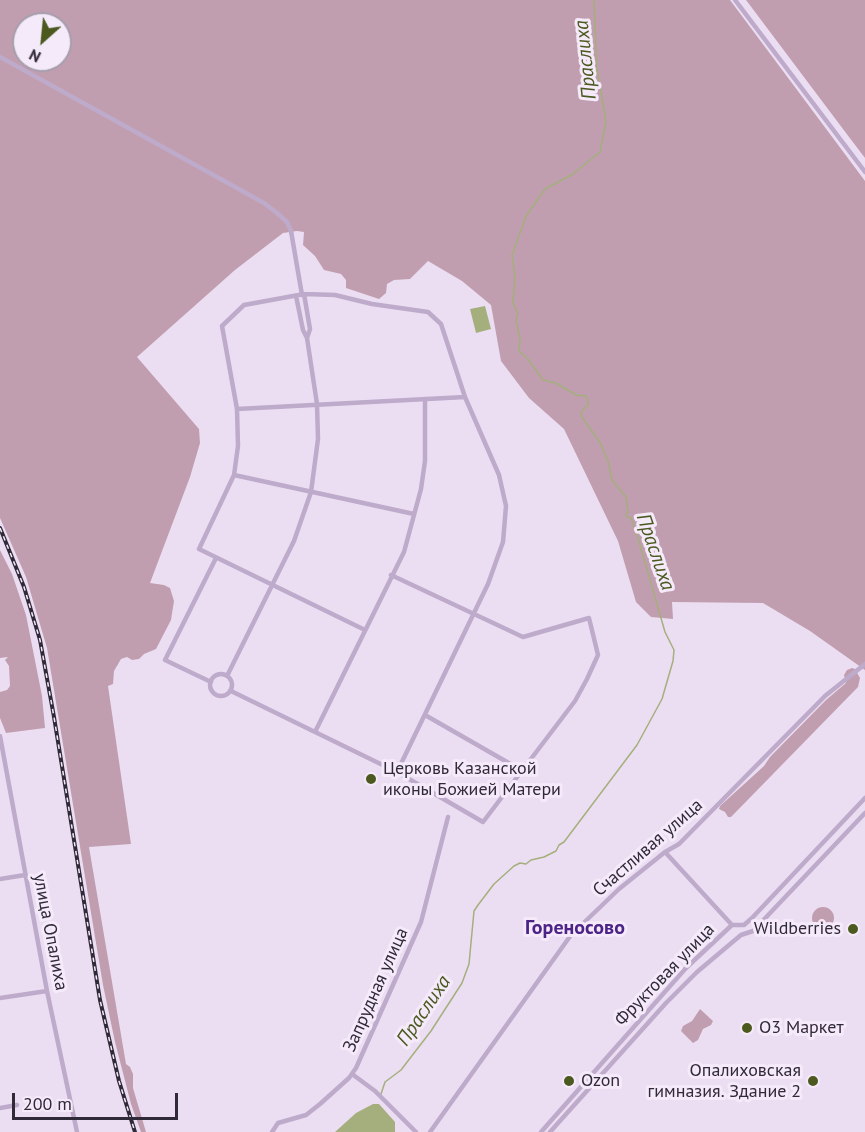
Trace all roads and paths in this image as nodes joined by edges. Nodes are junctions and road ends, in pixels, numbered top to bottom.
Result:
1 (735, 0) edge
2 (0, 57) edge
3 (865, 172) edge
4 (301, 295) junction
5 (307, 338) junction
6 (465, 397) junction
7 (425, 399) junction
8 (317, 404) junction
9 (237, 408) junction
10 (234, 475) junction
11 (311, 492) junction
12 (414, 514) junction
13 (216, 558) junction
14 (391, 575) junction
15 (272, 585) junction
16 (473, 614) junction
17 (364, 630) junction
18 (865, 664) edge
19 (227, 676) junction
20 (211, 682) junction
21 (231, 691) junction
22 (425, 715) junction
23 (315, 732) junction
24 (0, 736) edge
25 (521, 770) junction
26 (397, 772) junction
27 (865, 798) edge
28 (865, 813) edge
29 (448, 817) dead end
30 (665, 852) junction
31 (25, 875) junction
32 (0, 879) edge
33 (732, 925) junction
34 (47, 992) junction
35 (0, 998) edge
36 (352, 1074) junction
37 (17, 1105) dead end
38 (0, 1108) edge
39 (77, 1132) edge
40 (272, 1132) edge
41 (416, 1132) edge
42 (430, 1132) edge
43 (541, 1132) edge
44 (550, 1132) edge

1 - 3 street
2 - 4 street
4 - 5 street
4 - 5 street
4 - 6 street
4 - 9 street
5 - 8 street
6 - 7 street
6 - 16 street
7 - 8 street
7 - 12 street
8 - 9 street
8 - 11 street
9 - 10 street
10 - 11 street
10 - 13 street
11 - 12 street
11 - 15 street
12 - 14 street
13 - 15 street
13 - 20 street
14 - 16 street
14 - 17 street
15 - 17 street
15 - 19 street
16 - 22 street
16 - 25 street
17 - 23 street
18 - 30 street, Счастливая улица
19 - 20 street
19 - 21 street
20 - 21 street
21 - 23 street
22 - 25 street
22 - 26 street
23 - 26 street
24 - 31 street, улица Опалиха
25 - 26 street
27 - 33 street, Фруктовая улица
28 - 44 street
29 - 36 street, Запрудная улица
30 - 33 street
30 - 42 street, Счастливая улица
31 - 32 street
31 - 34 street, улица Опалиха
33 - 43 street, Фруктовая улица
34 - 35 street
34 - 39 street, улица Опалиха
36 - 40 street, Запрудная улица
36 - 41 street
37 - 38 street

